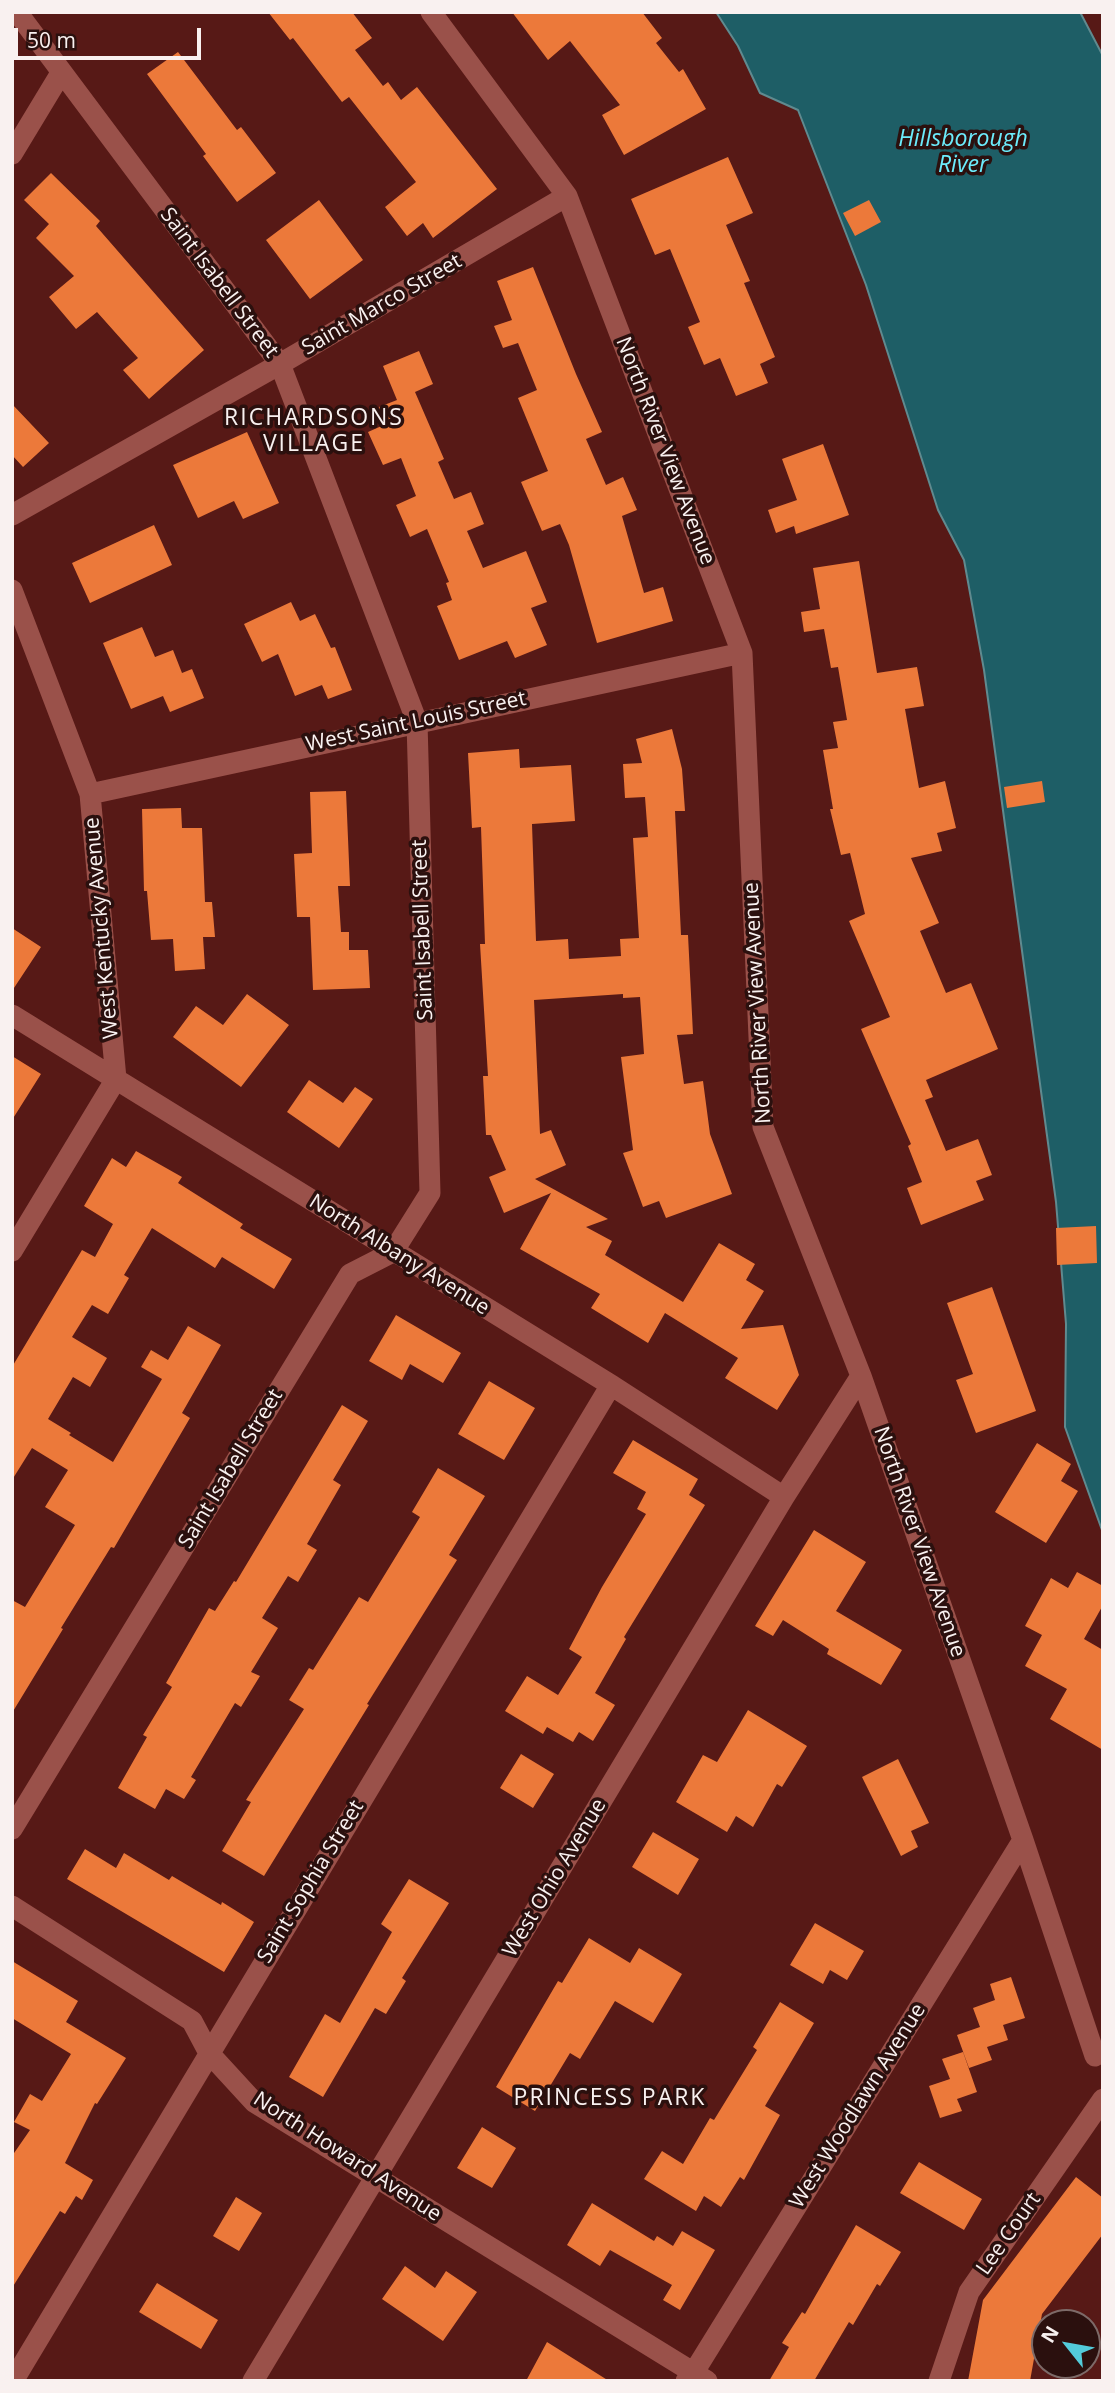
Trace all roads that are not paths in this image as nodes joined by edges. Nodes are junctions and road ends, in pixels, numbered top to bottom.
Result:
1 (17, 12) edge
2 (431, 12) edge
3 (61, 74) junction
4 (12, 154) edge
5 (567, 195) junction
6 (280, 364) junction
7 (12, 516) edge
8 (12, 590) edge
9 (742, 653) junction
10 (417, 722) junction
11 (90, 794) junction
12 (12, 1015) edge
13 (116, 1079) junction
14 (12, 1251) edge
15 (393, 1252) junction
16 (861, 1377) junction
17 (611, 1385) junction
18 (784, 1497) junction
19 (12, 1829) edge
20 (1023, 1840) junction
21 (12, 1906) edge
22 (209, 2053) junction
23 (1095, 2056) dead end
24 (1100, 2114) edge
25 (375, 2178) junction
26 (695, 2379) edge
27 (13, 2381) edge
28 (253, 2381) edge
29 (939, 2381) edge

1 - 3 street, Saint Isabell Street
2 - 5 street, North River View Avenue
3 - 4 street
3 - 6 street, Saint Isabell Street
5 - 6 street, Saint Marco Street
5 - 9 street, North River View Avenue
6 - 7 street, Saint Marco Street
6 - 10 street, Saint Isabell Street
8 - 11 street, West Kentucky Avenue
9 - 10 street, West Saint Louis Street
9 - 16 street, North River View Avenue
10 - 11 street, West Saint Louis Street
10 - 15 street, Saint Isabell Street
11 - 13 street, West Kentucky Avenue
12 - 13 street, North Albany Avenue
13 - 14 street
13 - 15 street, North Albany Avenue
15 - 17 street, North Albany Avenue
15 - 19 street, Saint Isabell Street
16 - 18 street, West Ohio Avenue
16 - 20 street, North River View Avenue
17 - 18 street, North Albany Avenue
17 - 22 street, Saint Sophia Street
18 - 25 street, West Ohio Avenue
20 - 23 street, North River View Avenue
20 - 26 street, West Woodlawn Avenue
21 - 22 street, North Howard Avenue
22 - 25 street, North Howard Avenue
22 - 27 street, Saint Sophia Street
24 - 29 street, Lee Court
25 - 26 street, North Howard Avenue
25 - 28 street, West Ohio Avenue

